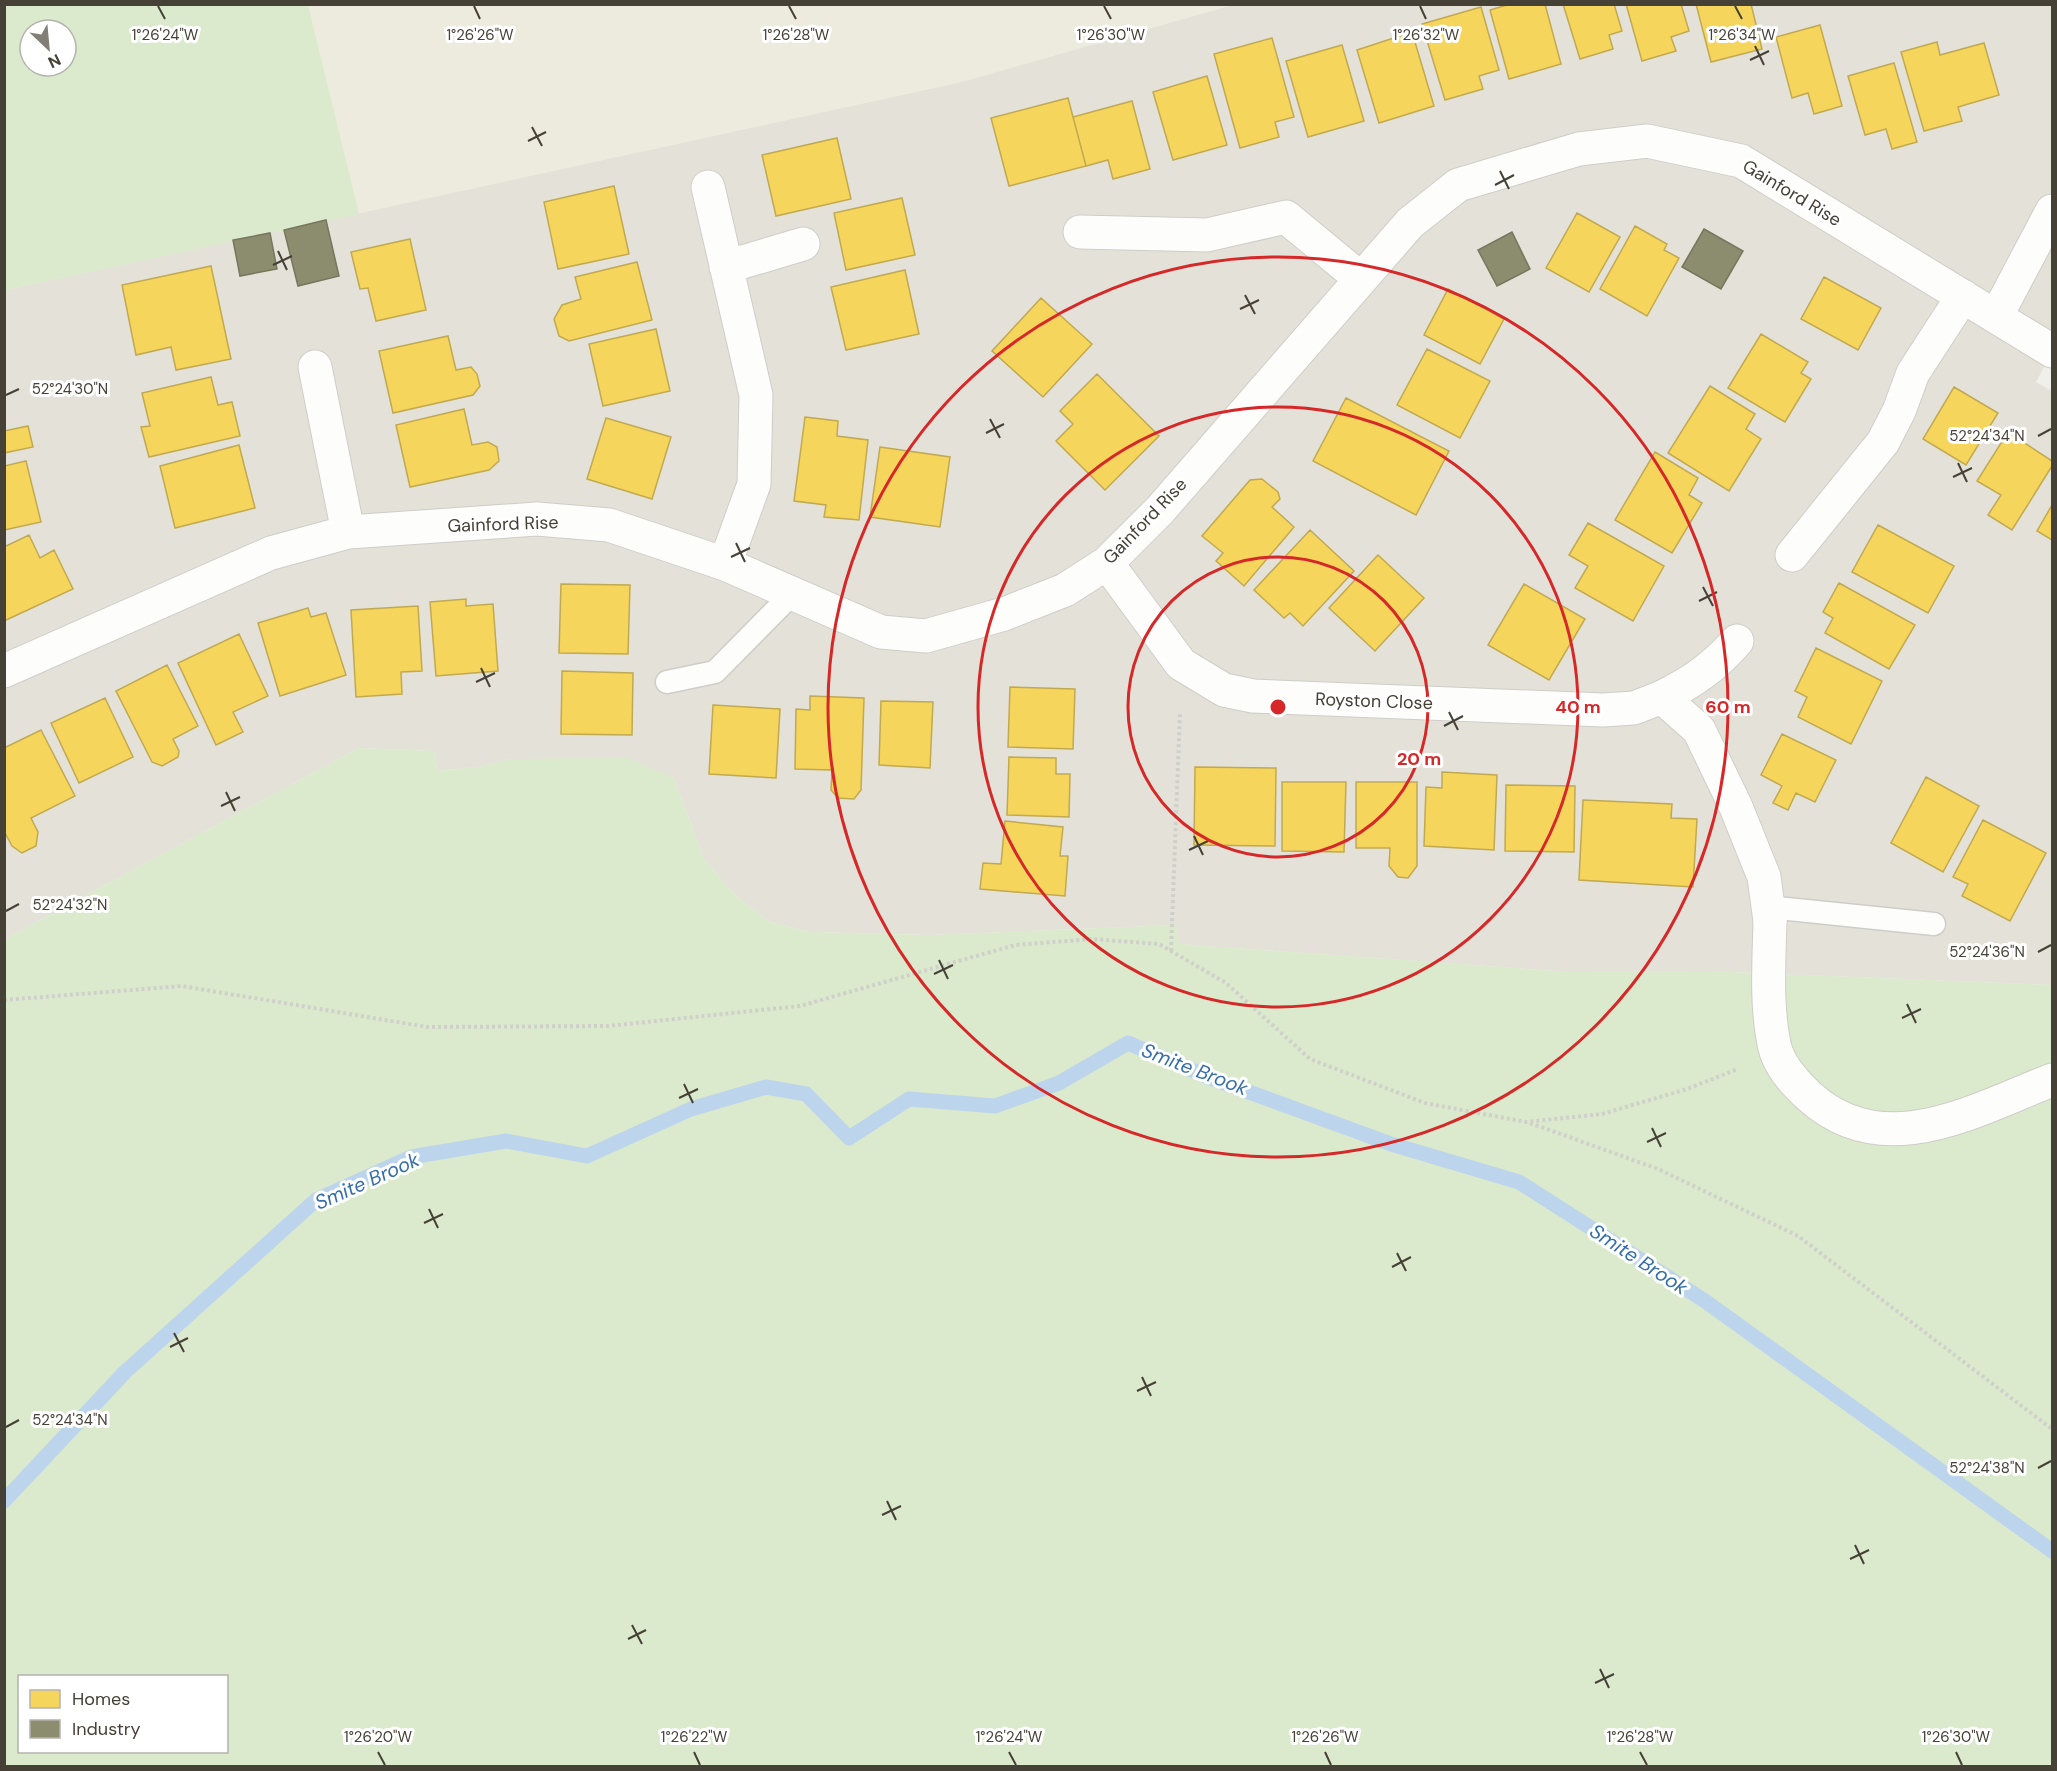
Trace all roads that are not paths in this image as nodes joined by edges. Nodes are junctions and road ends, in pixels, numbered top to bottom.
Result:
1 (708, 187) dead end
2 (2052, 211) edge
3 (1080, 232) dead end
4 (803, 244) dead end
5 (726, 267) junction
6 (1361, 279) junction
7 (1963, 296) junction
8 (1996, 315) junction
9 (2052, 351) edge
10 (315, 367) dead end
11 (348, 532) junction
12 (1792, 555) dead end
13 (1107, 563) junction
14 (724, 564) junction
15 (792, 594) junction
16 (1737, 640) dead end
17 (4, 671) edge
18 (666, 682) dead end
19 (1662, 697) junction
20 (1769, 914) junction
21 (1934, 924) dead end
22 (2052, 1080) edge

1 - 5 street
2 - 8 street
3 - 6 street
4 - 5 street
5 - 14 street
6 - 7 street, Gainford Rise
6 - 13 street, Gainford Rise
7 - 8 street, Gainford Rise
7 - 12 street
8 - 9 street, Gainford Rise
10 - 11 street
11 - 14 street, Gainford Rise
11 - 17 street, Gainford Rise
13 - 15 street, Gainford Rise
13 - 19 street, Royston Close
14 - 15 street, Gainford Rise
15 - 18 lane
16 - 19 street, Royston Close
19 - 20 street
20 - 21 lane
20 - 22 street

